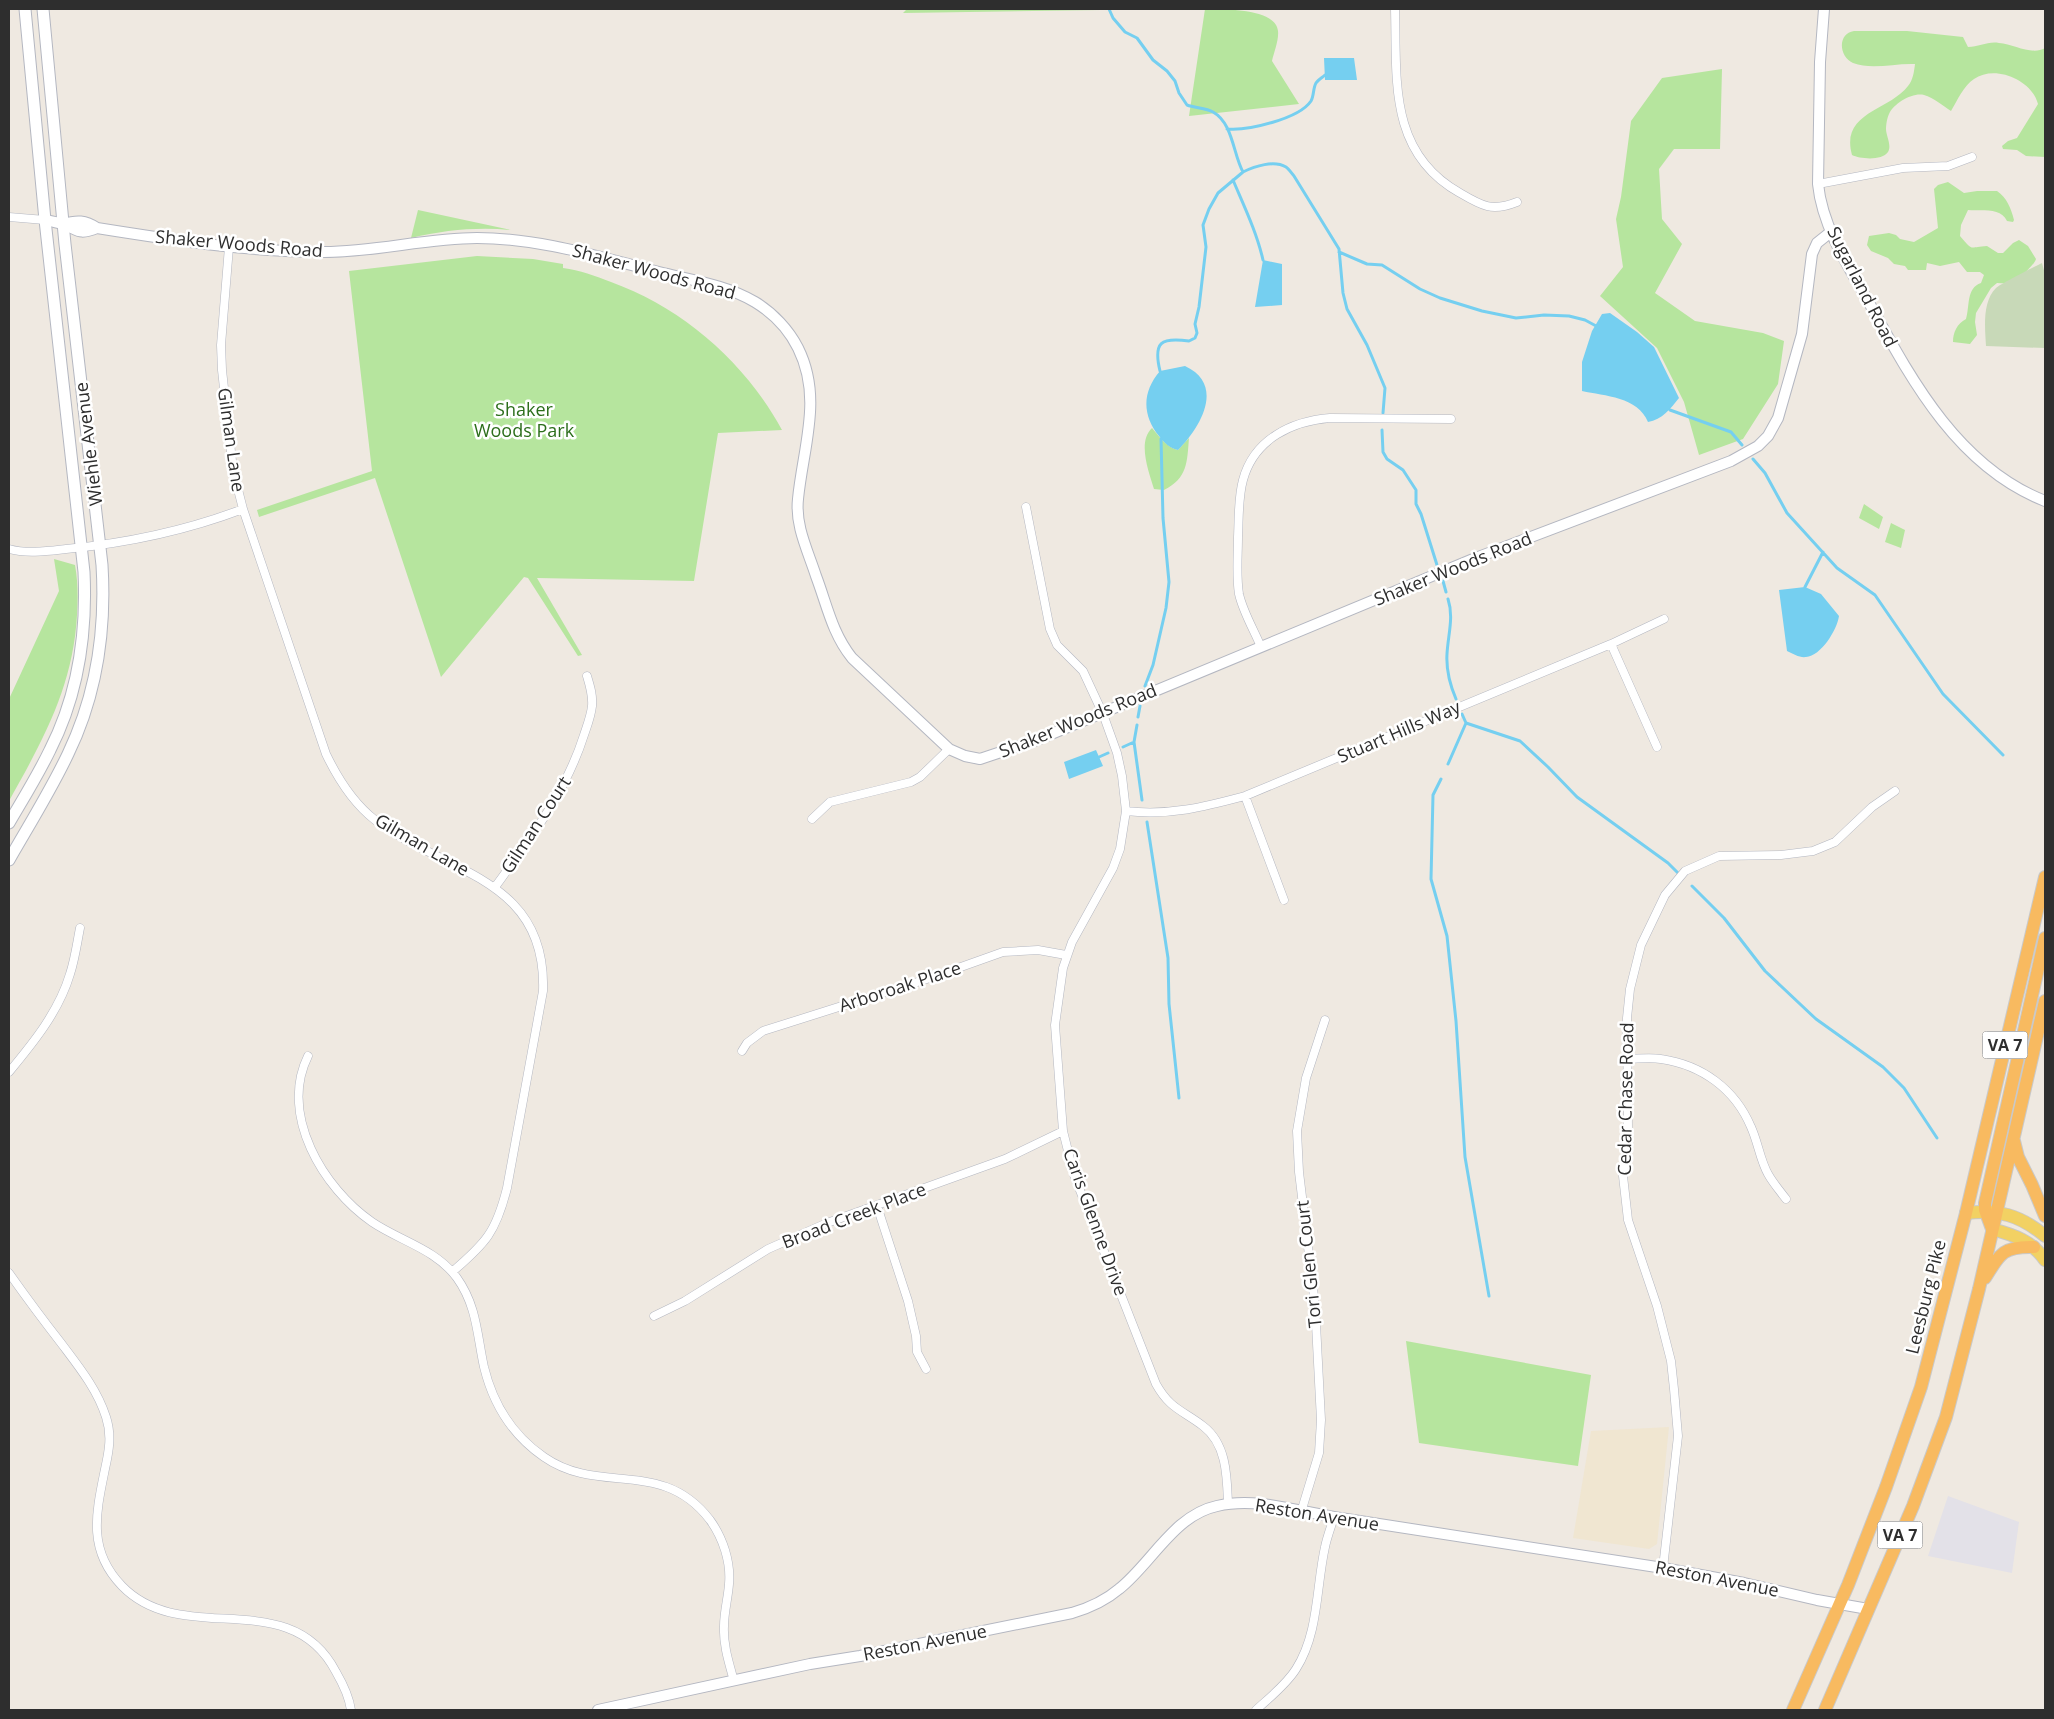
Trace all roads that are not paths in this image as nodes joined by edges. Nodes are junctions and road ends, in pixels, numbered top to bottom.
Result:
1 (24, 9) edge
2 (43, 9) edge
3 (1395, 9) edge
4 (1824, 9) edge
5 (1972, 156) dead end
6 (1818, 184) junction
7 (1517, 202) dead end
8 (9, 217) edge
9 (45, 220) junction
10 (63, 224) junction
11 (1832, 231) junction
12 (229, 247) junction
13 (1451, 419) dead end
14 (2045, 501) edge
15 (1026, 507) dead end
16 (243, 509) junction
17 (100, 546) junction
18 (82, 548) junction
19 (9, 549) edge
20 (1664, 619) dead end
21 (1611, 644) junction
22 (1262, 647) junction
23 (587, 676) dead end
24 (1103, 714) junction
25 (1657, 747) dead end
26 (949, 749) junction
27 (1895, 791) dead end
28 (1244, 796) junction
29 (1126, 811) junction
30 (812, 819) dead end
31 (9, 823) edge
32 (9, 860) edge
33 (2045, 877) edge
34 (495, 887) junction
35 (1284, 900) dead end
36 (80, 928) dead end
37 (2045, 938) edge
38 (1066, 955) junction
39 (2045, 1002) edge
40 (1325, 1020) dead end
41 (742, 1050) dead end
42 (308, 1056) dead end
43 (1626, 1059) junction
44 (9, 1072) edge
45 (1063, 1131) junction
46 (2013, 1137) junction
47 (1786, 1199) dead end
48 (877, 1206) junction
49 (1991, 1211) junction
50 (1966, 1213) junction
51 (2045, 1216) edge
52 (1992, 1230) junction
53 (2045, 1236) edge
54 (2034, 1247) junction
55 (2045, 1260) edge
56 (452, 1272) junction
57 (9, 1273) edge
58 (1979, 1289) junction
59 (654, 1316) dead end
60 (926, 1369) dead end
61 (1228, 1504) junction
62 (1302, 1509) junction
63 (1334, 1517) junction
64 (1663, 1568) junction
65 (1838, 1604) junction
66 (1868, 1609) junction
67 (734, 1681) junction
68 (351, 1710) edge
69 (598, 1710) edge
70 (1256, 1710) edge
71 (1793, 1710) edge
72 (1825, 1710) edge

1 - 9 main road, Wiehle Avenue
2 - 10 main road, Wiehle Avenue
3 - 7 street
4 - 6 street, Sugarland Road
5 - 6 street
6 - 11 street, Sugarland Road
8 - 9 street, Shaker Woods Road
9 - 10 street, Shaker Woods Road
9 - 18 main road, Wiehle Avenue
10 - 12 street, Shaker Woods Road
10 - 17 main road, Wiehle Avenue
11 - 14 street, Sugarland Road
11 - 22 street, Shaker Woods Road
12 - 16 street, Gilman Lane
12 - 26 street, Shaker Woods Road
13 - 22 street
15 - 24 street, Caris Glenne Drive
16 - 17 street
16 - 34 street, Gilman Lane
17 - 18 street
17 - 32 main road, Wiehle Avenue
18 - 19 street
18 - 31 main road, Wiehle Avenue
20 - 21 street, Stuart Hills Way
21 - 25 street
21 - 28 street, Stuart Hills Way
22 - 24 street, Shaker Woods Road
23 - 34 street, Gilman Court
24 - 26 street, Shaker Woods Road
24 - 29 street, Caris Glenne Drive
26 - 30 street
27 - 43 street, Cedar Chase Road
28 - 29 street, Stuart Hills Way
28 - 35 street
29 - 38 street, Caris Glenne Drive
33 - 50 highway, Leesburg Pike / VA 7
34 - 56 street, Gilman Lane
36 - 44 street
37 - 49 highway
38 - 41 street, Arboroak Place
38 - 45 street, Caris Glenne Drive
39 - 46 highway, VA 7
40 - 62 street, Tori Glen Court
42 - 56 street
43 - 47 street
43 - 64 street, Cedar Chase Road
45 - 48 street, Broad Creek Place
45 - 61 street, Caris Glenne Drive
46 - 49 highway, VA 7
46 - 51 highway
48 - 59 street, Broad Creek Place
48 - 60 street
49 - 50 main road
49 - 52 highway, VA 7
49 - 53 main road
50 - 65 highway, Leesburg Pike / VA 7
52 - 54 main road
52 - 58 highway, VA 7
54 - 55 main road
54 - 58 highway
56 - 67 street
57 - 68 street
58 - 66 highway, VA 7
61 - 62 street, Reston Avenue
61 - 67 street, Reston Avenue
62 - 63 street, Reston Avenue
63 - 64 street, Reston Avenue
63 - 70 street
64 - 65 street, Reston Avenue
65 - 66 street, Reston Avenue
65 - 71 highway, Leesburg Pike / VA 7
66 - 72 highway, VA 7
67 - 69 street, Reston Avenue

